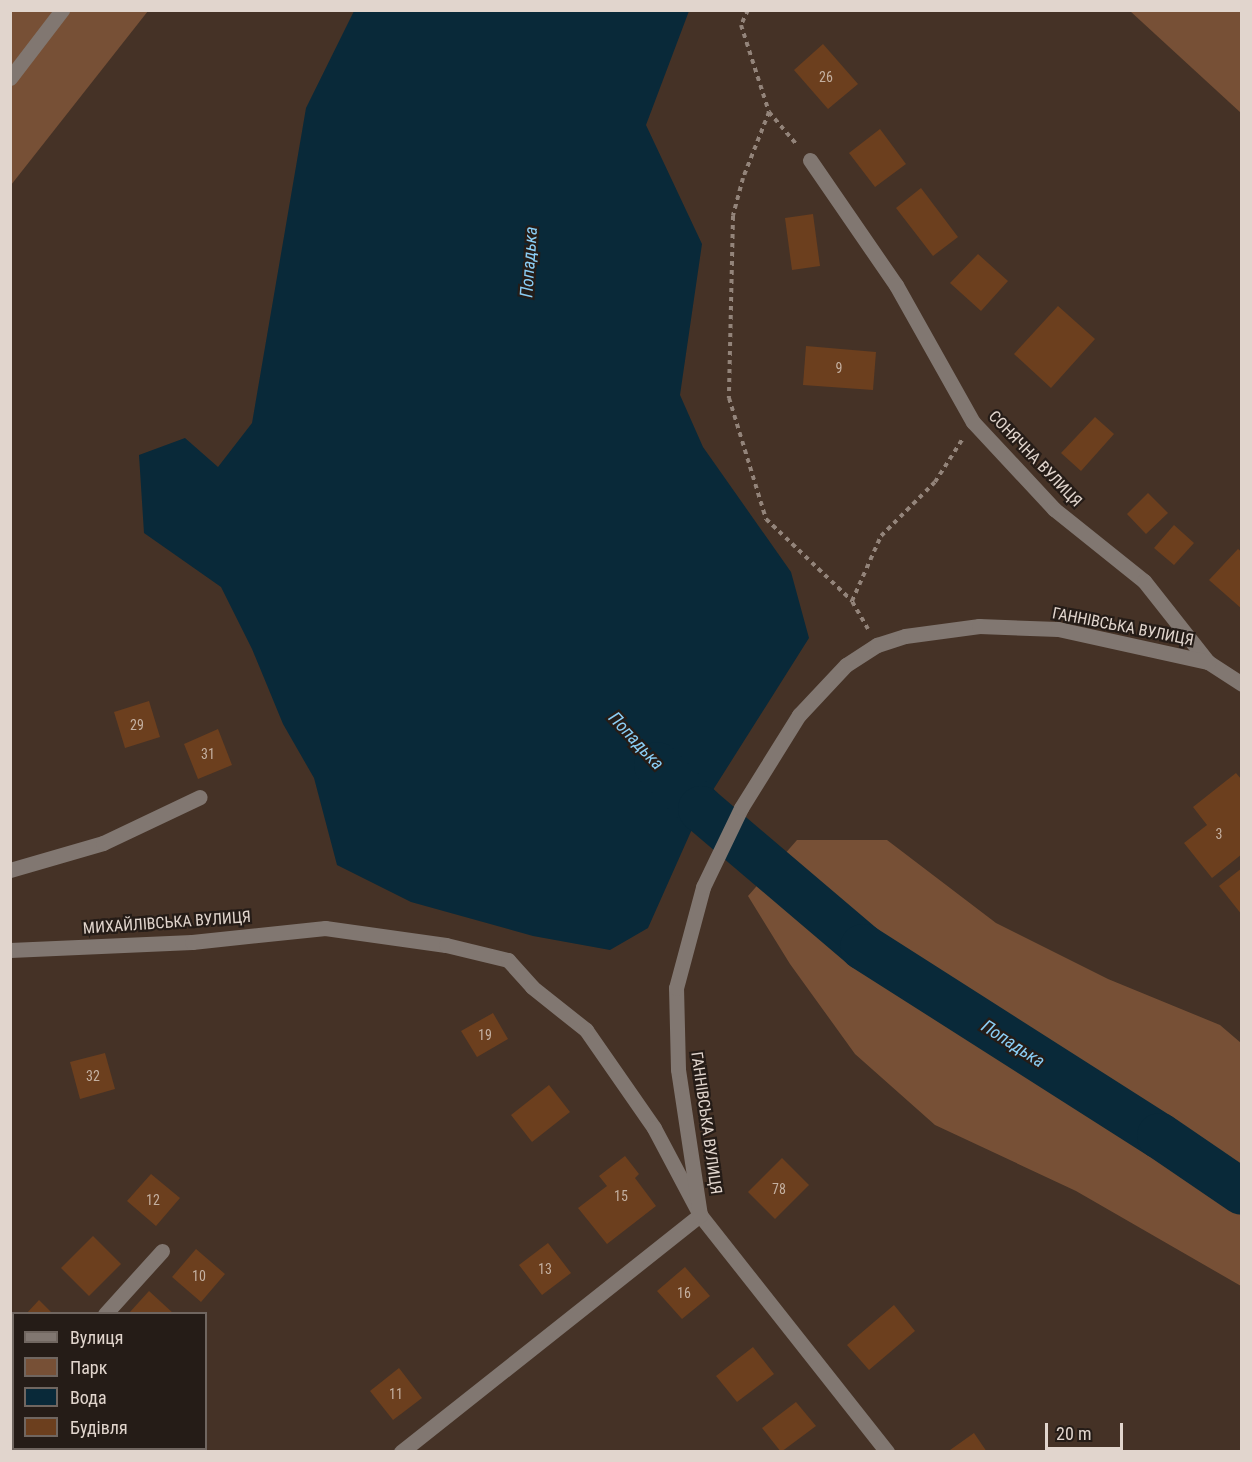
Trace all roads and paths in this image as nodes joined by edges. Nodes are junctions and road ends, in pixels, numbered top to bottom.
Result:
1 (62, 10) edge
2 (748, 10) edge
3 (10, 78) edge
4 (769, 112) junction
5 (810, 160) joint
6 (973, 422) junction
7 (852, 601) junction
8 (877, 645) junction
9 (1208, 662) junction
10 (1242, 684) edge
11 (200, 797) dead end
12 (10, 870) edge
13 (10, 950) edge
14 (700, 1215) junction
15 (162, 1251) dead end
16 (107, 1312) edge
17 (401, 1452) edge
18 (887, 1452) edge

1 - 3 street
2 - 4 path
4 - 5 path
4 - 7 path
5 - 6 street, СОНЯЧНА ВУЛИЦЯ
6 - 7 path
6 - 9 street, СОНЯЧНА ВУЛИЦЯ
7 - 8 path
8 - 9 street, ГАННІВСЬКА ВУЛИЦЯ
8 - 14 street, ГАННІВСЬКА ВУЛИЦЯ
9 - 10 street, СОНЯЧНА ВУЛИЦЯ
11 - 12 street
13 - 14 street, МИХАЙЛІВСЬКА ВУЛИЦЯ
14 - 17 street, ГАННІВСЬКА ВУЛИЦЯ
14 - 18 street, ГАННІВСЬКА ВУЛИЦЯ
15 - 16 street

